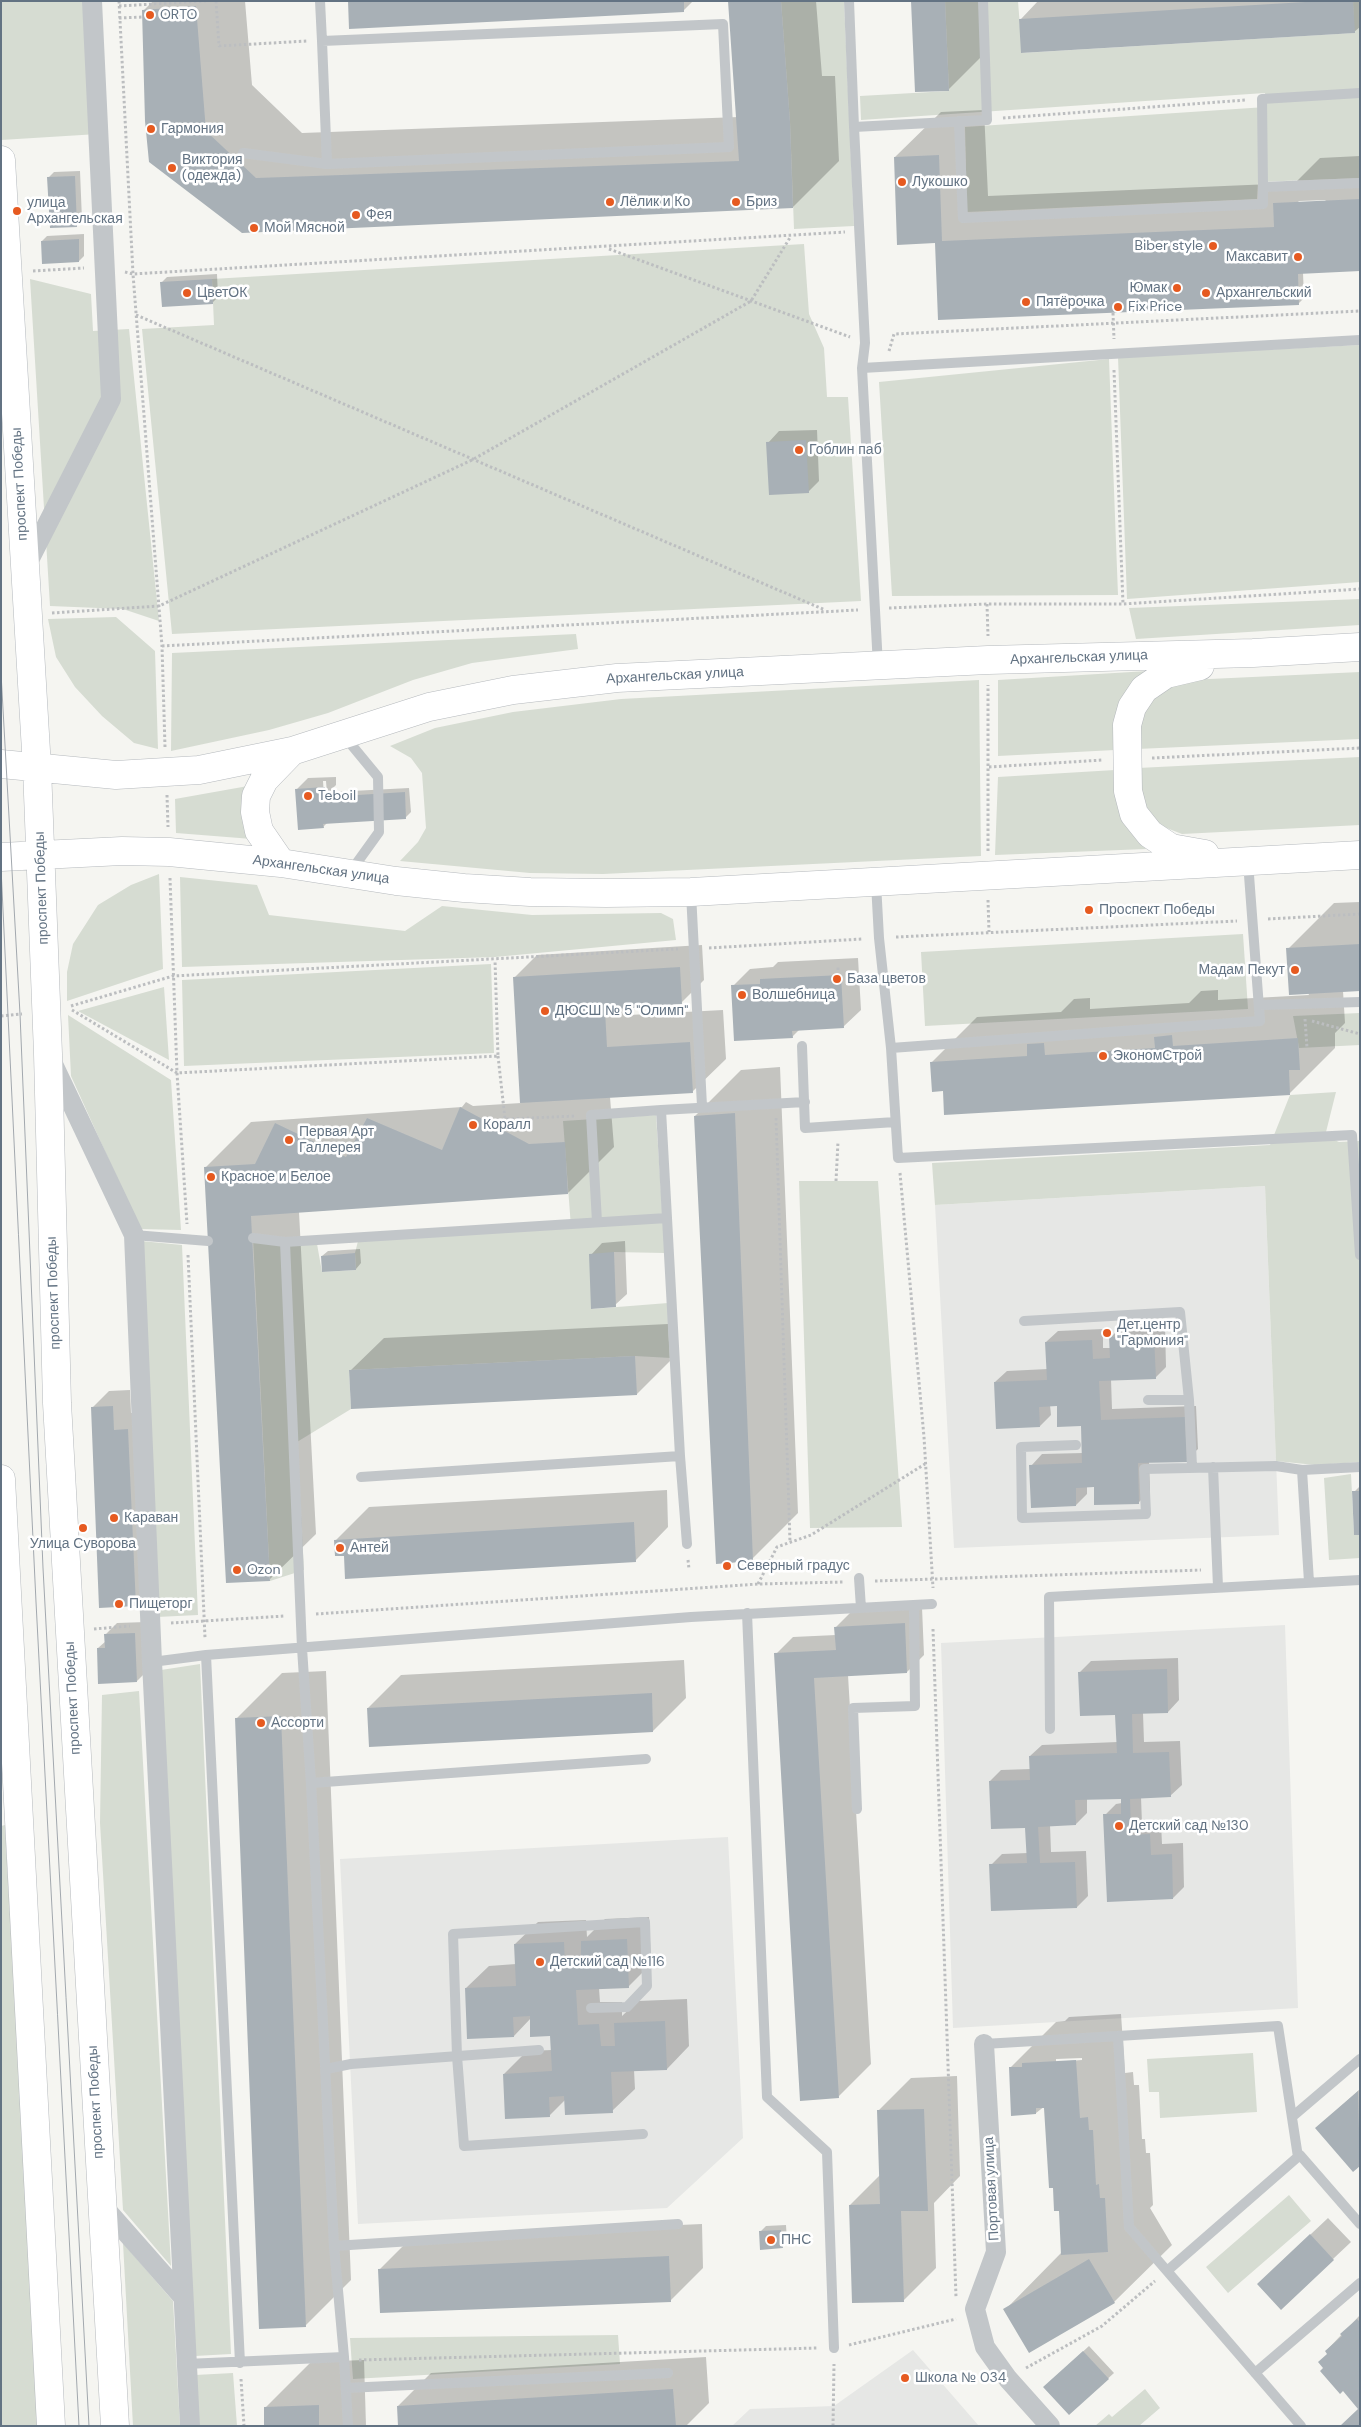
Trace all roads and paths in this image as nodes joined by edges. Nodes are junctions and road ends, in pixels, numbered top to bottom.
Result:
1 (92, 1) edge
2 (206, 1) edge
3 (216, 1) edge
4 (320, 1) edge
5 (849, 1) edge
6 (983, 1) edge
7 (119, 6) dead end
8 (142, 17) dead end
9 (120, 18) dead end
10 (322, 40) junction
11 (1360, 93) edge
12 (1262, 99) junction
13 (988, 120) junction
14 (959, 121) junction
15 (854, 127) junction
16 (243, 153) dead end
17 (1, 160) edge
18 (327, 164) junction
19 (1360, 183) edge
20 (1263, 187) junction
21 (858, 232) junction
22 (791, 236) junction
23 (606, 248) junction
24 (104, 267) junction
25 (8, 272) junction
26 (751, 301) junction
27 (1360, 311) edge
28 (1114, 313) dead end
29 (136, 315) dead end
30 (1114, 322) junction
31 (894, 334) dead end
32 (1360, 340) edge
33 (865, 343) junction
34 (1114, 353) junction
35 (862, 368) junction
36 (472, 460) junction
37 (25, 568) junction
38 (1360, 589) edge
39 (987, 604) junction
40 (1123, 604) junction
41 (874, 609) junction
42 (827, 611) junction
43 (28, 614) junction
44 (162, 646) dead end
45 (1360, 648) edge
46 (1253, 653) junction
47 (988, 660) junction
48 (878, 666) junction
49 (343, 734) junction
50 (1360, 748) edge
51 (292, 751) junction
52 (1128, 759) junction
53 (1, 764) edge
54 (989, 767) junction
55 (37, 768) junction
56 (40, 855) junction
57 (1360, 855) edge
58 (1, 857) edge
59 (1248, 862) junction
60 (281, 863) junction
61 (349, 874) junction
62 (988, 876) junction
63 (876, 882) junction
64 (691, 892) junction
65 (1360, 914) edge
66 (1253, 920) junction
67 (989, 932) junction
68 (879, 938) junction
69 (696, 948) junction
70 (495, 960) junction
71 (1360, 1002) edge
72 (1260, 1005) junction
73 (46, 1011) junction
74 (1, 1016) edge
75 (1360, 1034) edge
76 (802, 1046) dead end
77 (891, 1048) junction
78 (1307, 1048) dead end
79 (48, 1054) junction
80 (498, 1056) junction
81 (804, 1102) junction
82 (776, 1103) junction
83 (702, 1106) junction
84 (661, 1110) junction
85 (591, 1115) junction
86 (895, 1122) junction
87 (838, 1126) junction
88 (898, 1158) junction
89 (836, 1181) dead end
90 (668, 1218) junction
91 (597, 1222) junction
92 (134, 1235) junction
93 (253, 1238) dead end
94 (208, 1241) dead end
95 (285, 1242) junction
96 (1360, 1255) edge
97 (1024, 1321) dead end
98 (1148, 1400) dead end
99 (1189, 1400) junction
100 (1076, 1444) dead end
101 (680, 1456) junction
102 (926, 1464) junction
103 (1213, 1466) junction
104 (1192, 1467) junction
105 (1360, 1467) edge
106 (1302, 1470) junction
107 (361, 1477) dead end
108 (1, 1480) edge
109 (790, 1542) junction
110 (687, 1544) dead end
111 (1217, 1569) junction
112 (860, 1580) junction
113 (933, 1580) junction
114 (1360, 1580) edge
115 (1309, 1582) junction
116 (758, 1584) junction
117 (1218, 1587) junction
118 (932, 1604) junction
119 (914, 1605) junction
120 (861, 1608) junction
121 (747, 1613) junction
122 (301, 1616) junction
123 (151, 1625) junction
124 (69, 1631) junction
125 (302, 1648) junction
126 (206, 1655) junction
127 (152, 1662) junction
128 (1050, 1729) dead end
129 (646, 1759) dead end
130 (311, 1783) junction
131 (858, 1809) dead end
132 (591, 2008) dead end
133 (1118, 2036) junction
134 (984, 2044) joint
135 (539, 2050) dead end
136 (457, 2056) junction
137 (1360, 2059) edge
138 (326, 2069) junction
139 (1292, 2117) junction
140 (643, 2134) dead end
141 (1298, 2157) junction
142 (102, 2205) junction
143 (678, 2224) dead end
144 (1360, 2224) edge
145 (334, 2246) junction
146 (1167, 2271) junction
147 (1360, 2283) edge
148 (183, 2297) junction
149 (956, 2300) dead end
150 (956, 2310) dead end
151 (834, 2348) junction
152 (344, 2358) junction
153 (240, 2362) junction
154 (186, 2364) junction
155 (668, 2373) dead end
156 (1255, 2373) junction
157 (1008, 2379) junction
158 (346, 2388) junction
159 (1296, 2424) edge
160 (51, 2426) edge
161 (115, 2426) edge
162 (190, 2426) edge
163 (244, 2426) edge
164 (348, 2426) edge
165 (833, 2426) edge
166 (1050, 2426) edge

1 - 24 street
2 - 7 path
3 - 10 path
4 - 10 lane
5 - 15 lane
6 - 13 lane
8 - 9 path
10 - 18 lane
10 - 18 lane
11 - 12 lane
12 - 13 path
12 - 20 lane
13 - 14 lane
14 - 15 lane
14 - 20 lane
15 - 21 lane
16 - 18 lane
17 - 25 main road, проспект Победы
19 - 20 lane
21 - 22 path
21 - 33 lane
22 - 23 path
22 - 26 path
23 - 24 path
23 - 26 path
24 - 25 path
24 - 37 street
25 - 37 main road, проспект Победы
26 - 33 path
26 - 36 path
27 - 30 path
28 - 30 path
29 - 36 path
30 - 31 path
30 - 34 path
32 - 34 lane
33 - 35 lane
34 - 35 lane
34 - 40 path
35 - 41 lane
36 - 42 path
36 - 43 path
37 - 43 main road, проспект Победы
38 - 40 path
39 - 40 path
39 - 41 path
39 - 47 path
41 - 42 path
41 - 48 lane
42 - 44 path
43 - 55 main road, проспект Победы
45 - 46 main road, Архангельская улица
46 - 47 main road, Архангельская улица
46 - 52 main road
47 - 48 main road, Архангельская улица
47 - 54 path
48 - 49 main road, Архангельская улица
49 - 51 main road, Архангельская улица
49 - 61 lane
50 - 52 path
51 - 55 main road, Архангельская улица
51 - 60 main road
52 - 54 path
52 - 59 main road
53 - 55 main road, Архангельская улица
54 - 62 path
55 - 56 main road, проспект Победы
56 - 58 main road, Архангельская улица
56 - 60 main road, Архангельская улица
56 - 73 main road, проспект Победы
57 - 59 main road, Архангельская улица
59 - 62 main road, Архангельская улица
59 - 66 lane
60 - 61 main road, Архангельская улица
61 - 64 main road, Архангельская улица
62 - 63 main road, Архангельская улица
62 - 67 path
63 - 64 main road, Архангельская улица
63 - 68 lane
64 - 69 lane
65 - 66 path
66 - 67 path
66 - 72 lane
67 - 68 path
68 - 69 path
68 - 77 lane
69 - 70 path
69 - 83 lane
70 - 80 path
70 - 80 path
71 - 72 lane
72 - 77 lane
73 - 74 path
73 - 79 main road, проспект Победы
75 - 78 path
76 - 81 lane
77 - 86 lane
79 - 92 street
79 - 124 main road, проспект Победы
80 - 85 path
81 - 82 lane
81 - 87 lane
82 - 83 lane
82 - 109 path
83 - 84 lane
84 - 85 lane
84 - 90 lane
85 - 91 lane
86 - 87 lane
86 - 88 lane
87 - 89 path
88 - 96 lane
88 - 102 path
90 - 91 lane
90 - 101 lane
91 - 95 lane
92 - 94 lane
92 - 123 street
93 - 95 lane
95 - 122 lane
97 - 99 lane
98 - 99 lane
99 - 104 lane
100 - 104 lane
101 - 107 lane
101 - 110 lane
102 - 109 path
102 - 113 path
103 - 104 lane
103 - 106 lane
103 - 111 lane
105 - 106 lane
106 - 115 lane
108 - 160 main road
109 - 116 path
111 - 113 path
111 - 117 lane
112 - 113 path
112 - 116 path
112 - 120 lane
113 - 118 path
114 - 115 lane
115 - 117 lane
116 - 122 path
117 - 128 lane
118 - 119 lane
118 - 149 path
119 - 120 lane
119 - 131 lane
120 - 121 lane
121 - 125 lane
121 - 151 lane
122 - 123 path
122 - 125 lane
123 - 124 path
123 - 127 street
124 - 142 main road, проспект Победы
125 - 126 lane
125 - 130 lane
126 - 127 lane
126 - 153 lane
127 - 148 street
129 - 130 lane
130 - 138 lane
132 - 136 lane
133 - 134 lane
133 - 139 lane
133 - 146 lane
134 - 157 street, Портовая улица
135 - 136 lane
136 - 138 lane
136 - 140 lane
137 - 139 lane
138 - 145 lane
139 - 141 lane
141 - 144 lane
141 - 146 lane
142 - 148 street
142 - 161 main road, проспект Победы
143 - 145 lane
145 - 152 lane
146 - 156 lane
146 - 157 path
147 - 156 lane
148 - 154 street
150 - 151 path
151 - 152 path
151 - 165 path
152 - 153 lane
152 - 158 lane
153 - 154 lane
153 - 163 path
154 - 162 street
155 - 158 lane
156 - 159 lane
157 - 166 street, Портовая улица
158 - 164 lane

